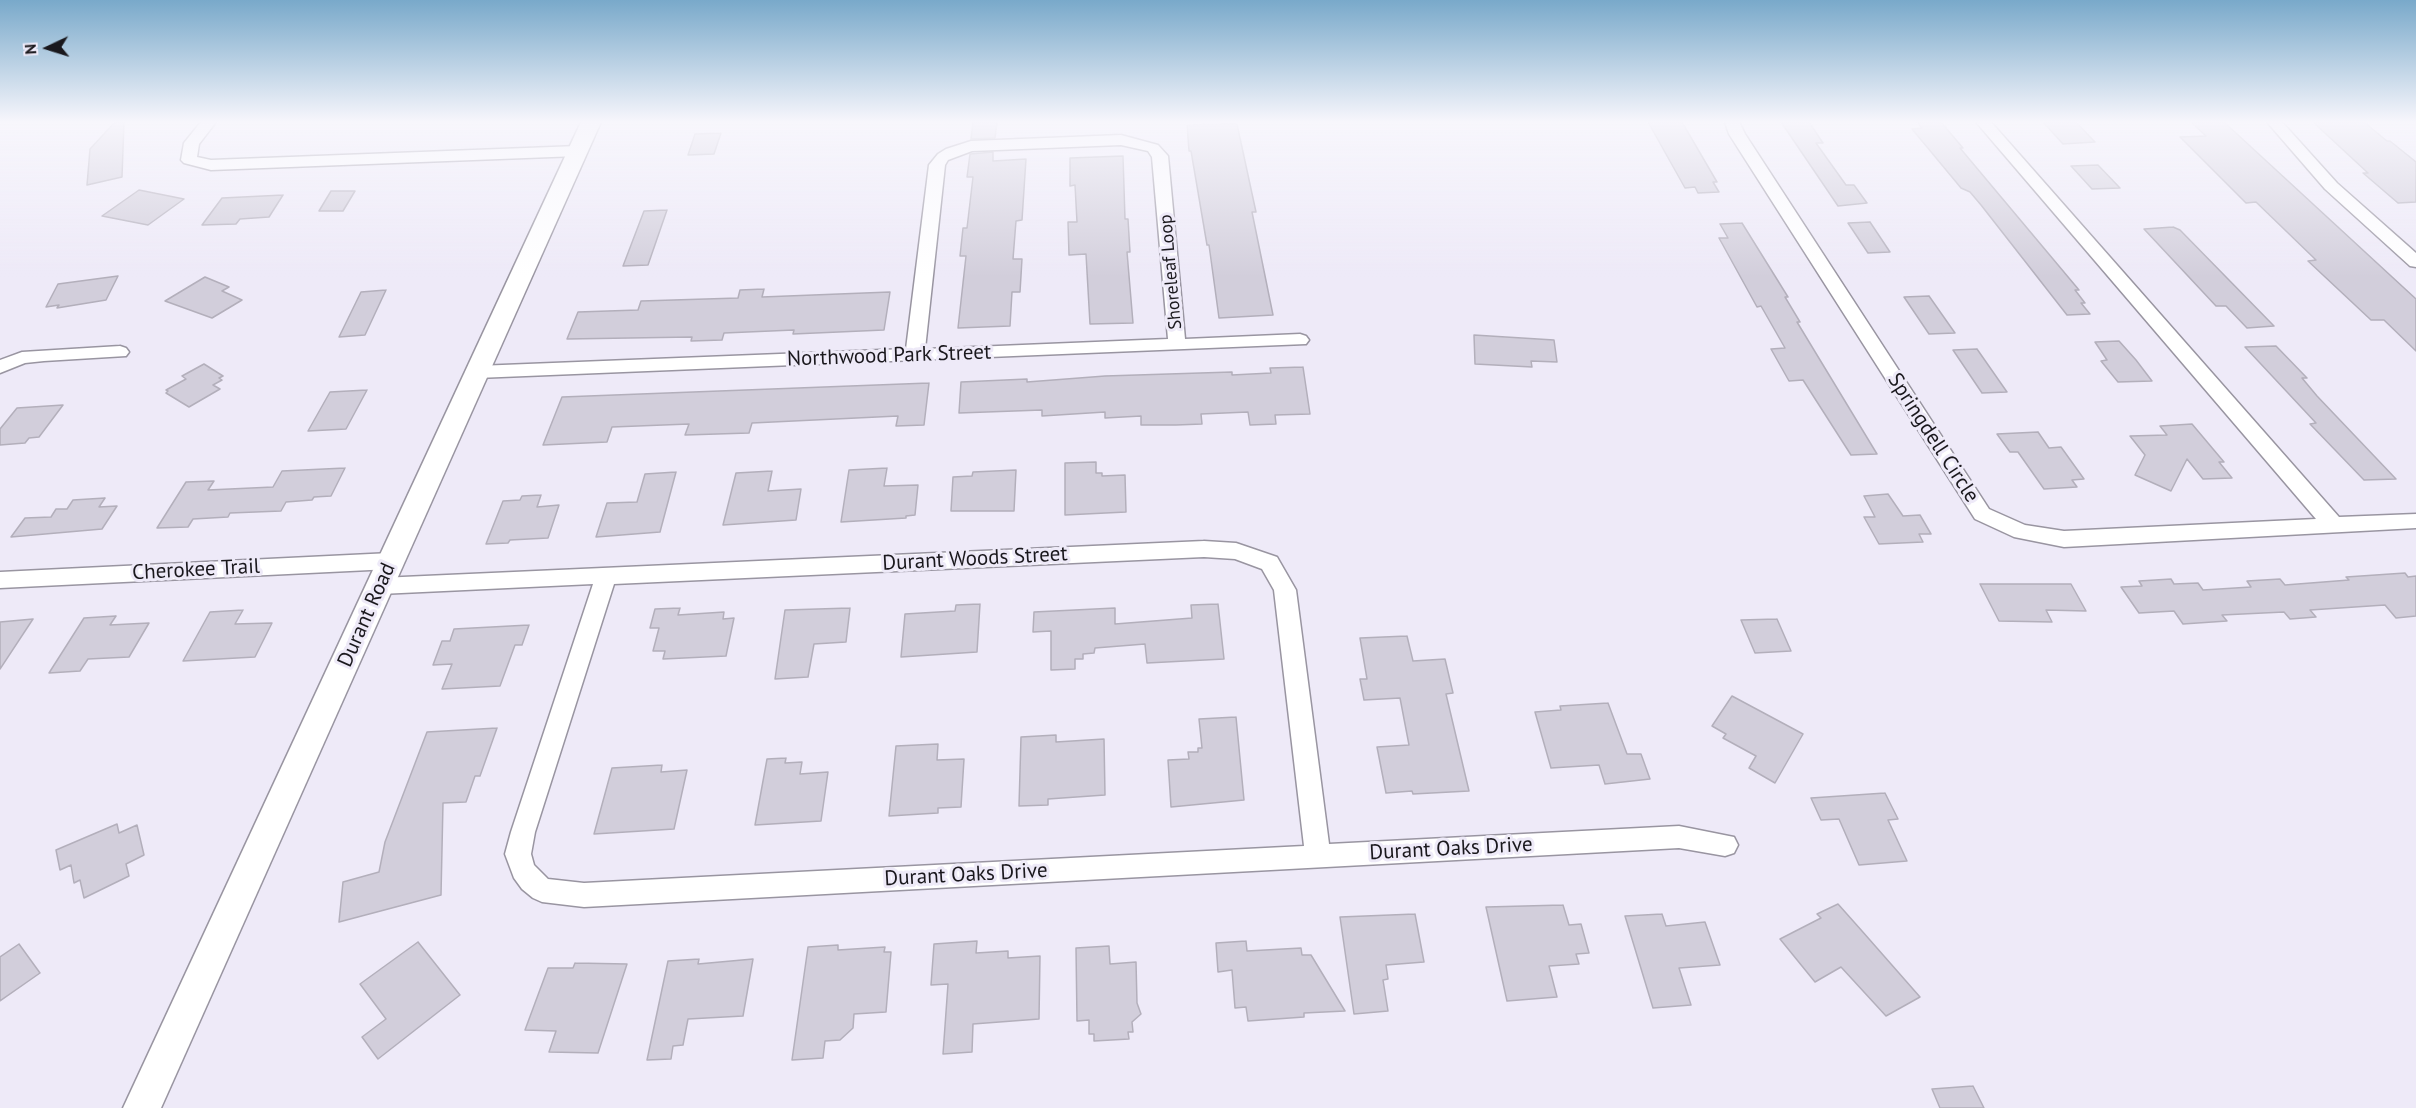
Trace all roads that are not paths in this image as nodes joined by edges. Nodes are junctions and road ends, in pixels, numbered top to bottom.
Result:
1 (568, 174) edge
2 (936, 174) edge
3 (1162, 174) edge
4 (1763, 174) edge
5 (2028, 174) edge
6 (2320, 174) edge
7 (2416, 262) edge
8 (1300, 340) dead end
9 (1177, 345) junction
10 (120, 352) dead end
11 (915, 354) junction
12 (0, 367) edge
13 (477, 372) junction
14 (2416, 521) edge
15 (2333, 524) junction
16 (386, 573) junction
17 (606, 576) junction
18 (0, 580) edge
19 (1725, 845) dead end
20 (1318, 856) junction
21 (142, 1108) edge

1 - 13 street, Durant Road
2 - 11 street, Shoreleaf Loop
3 - 9 street, Shoreleaf Loop
4 - 15 street, Springdell Circle
5 - 15 street
6 - 7 street
8 - 9 street, Northwood Park Street
9 - 11 street, Northwood Park Street
10 - 12 street
11 - 13 street, Northwood Park Street
13 - 16 street, Durant Road
14 - 15 street, Springdell Circle
16 - 17 street, Durant Woods Street
16 - 18 street, Cherokee Trail
16 - 21 street, Durant Road
17 - 20 street, Durant Woods Street
17 - 20 street, Durant Oaks Drive
19 - 20 street, Durant Oaks Drive

